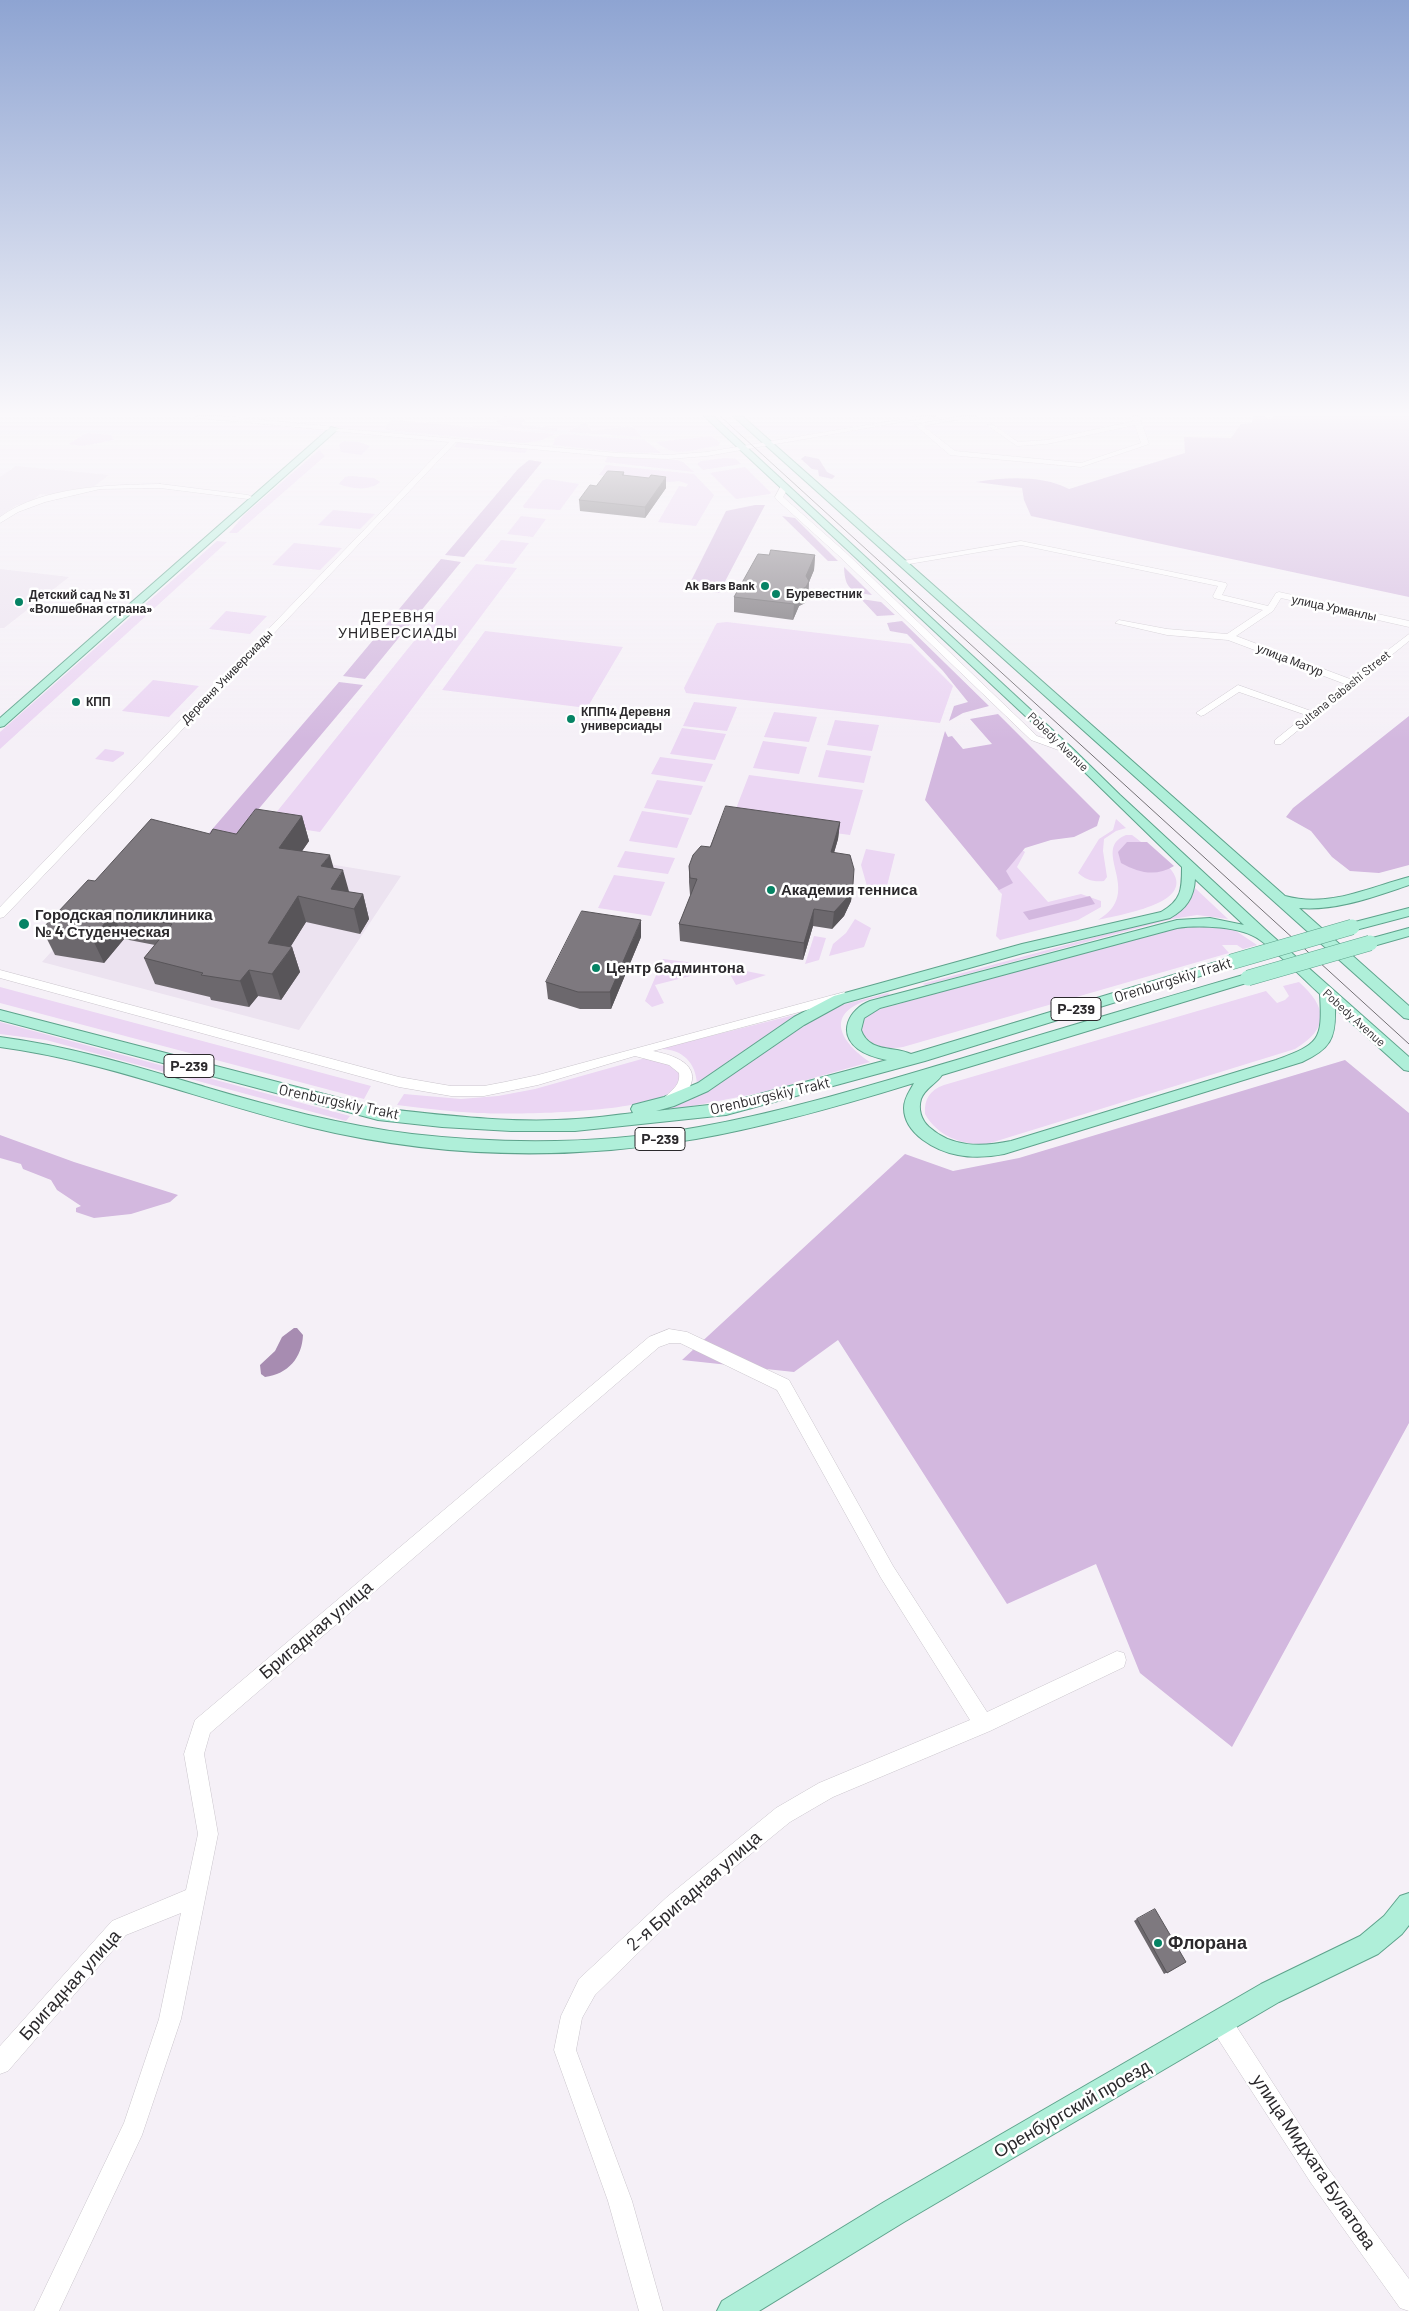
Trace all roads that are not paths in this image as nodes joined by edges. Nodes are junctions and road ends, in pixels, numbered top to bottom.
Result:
1 (223, 524) edge
2 (374, 524) edge
3 (815, 524) edge
4 (817, 524) edge
5 (859, 524) edge
6 (182, 560) junction
7 (903, 563) junction
8 (1270, 609) junction
9 (1119, 623) dead end
10 (1409, 624) edge
11 (1229, 637) junction
12 (1409, 637) edge
13 (1351, 683) junction
14 (1201, 713) dead end
15 (1312, 714) junction
16 (0, 715) edge
17 (0, 724) edge
18 (1278, 742) dead end
19 (1068, 750) junction
20 (1189, 864) junction
21 (1409, 881) edge
22 (1279, 898) junction
23 (1409, 912) edge
24 (0, 914) edge
25 (1409, 932) edge
26 (1263, 935) junction
27 (1370, 943) joint
28 (0, 974) edge
29 (1248, 978) joint
30 (1327, 993) junction
31 (852, 994) junction
32 (1409, 1014) edge
33 (0, 1015) edge
34 (0, 1042) edge
35 (629, 1054) junction
36 (920, 1057) junction
37 (1409, 1066) edge
38 (949, 1067) junction
39 (668, 1102) junction
40 (378, 1114) junction
41 (576, 1125) junction
42 (363, 1134) junction
43 (1117, 1660) dead end
44 (983, 1724) junction
45 (194, 1897) junction
46 (1409, 1905) edge
47 (1221, 2023) junction
48 (0, 2063) edge
49 (1409, 2299) edge
50 (46, 2311) edge
51 (651, 2311) edge
52 (732, 2311) edge

1 - 6 main road
2 - 24 street, Деревня Универсиады
3 - 19 street
4 - 19 main road, Pobedy Avenue
5 - 7 main road, Pobedy Avenue
6 - 16 main road
6 - 17 main road
7 - 8 street, улица Урманлы
7 - 22 main road, Pobedy Avenue
8 - 10 street, улица Урманлы
8 - 11 street, улица Матур
9 - 11 street, улица Матур
11 - 13 street, улица Матур
12 - 13 street, Sultana Gabashi Street
13 - 15 street, Sultana Gabashi Street
14 - 15 street
15 - 18 street, Sultana Gabashi Street
19 - 20 main road, Pobedy Avenue
20 - 26 main road, Pobedy Avenue
20 - 31 main road
21 - 22 main road
22 - 32 main road, Pobedy Avenue
23 - 36 main road, Orenburgskiy Trakt / Р-239, bridge
25 - 27 main road, Orenburgskiy Trakt / Р-239
26 - 30 main road, Pobedy Avenue
26 - 36 main road
27 - 29 main road, Orenburgskiy Trakt / Р-239, bridge
28 - 35 street
29 - 38 main road, Orenburgskiy Trakt / Р-239
30 - 37 main road, Pobedy Avenue
30 - 38 main road
31 - 35 street
31 - 39 main road
33 - 40 main road, Orenburgskiy Trakt / Р-239
34 - 42 main road, Orenburgskiy Trakt / Р-239
35 - 39 street
36 - 41 main road, Orenburgskiy Trakt / Р-239
38 - 42 main road, Orenburgskiy Trakt / Р-239
39 - 41 main road
40 - 41 main road, Orenburgskiy Trakt / Р-239
40 - 42 main road
43 - 44 street, 2-я Бригадная улица
44 - 45 street, Бригадная улица
44 - 51 street, 2-я Бригадная улица
45 - 48 street, Бригадная улица
45 - 50 street
46 - 47 main road, Оренбургский проезд
47 - 49 street, улица Мидхата Булатова
47 - 52 main road, Оренбургский проезд

